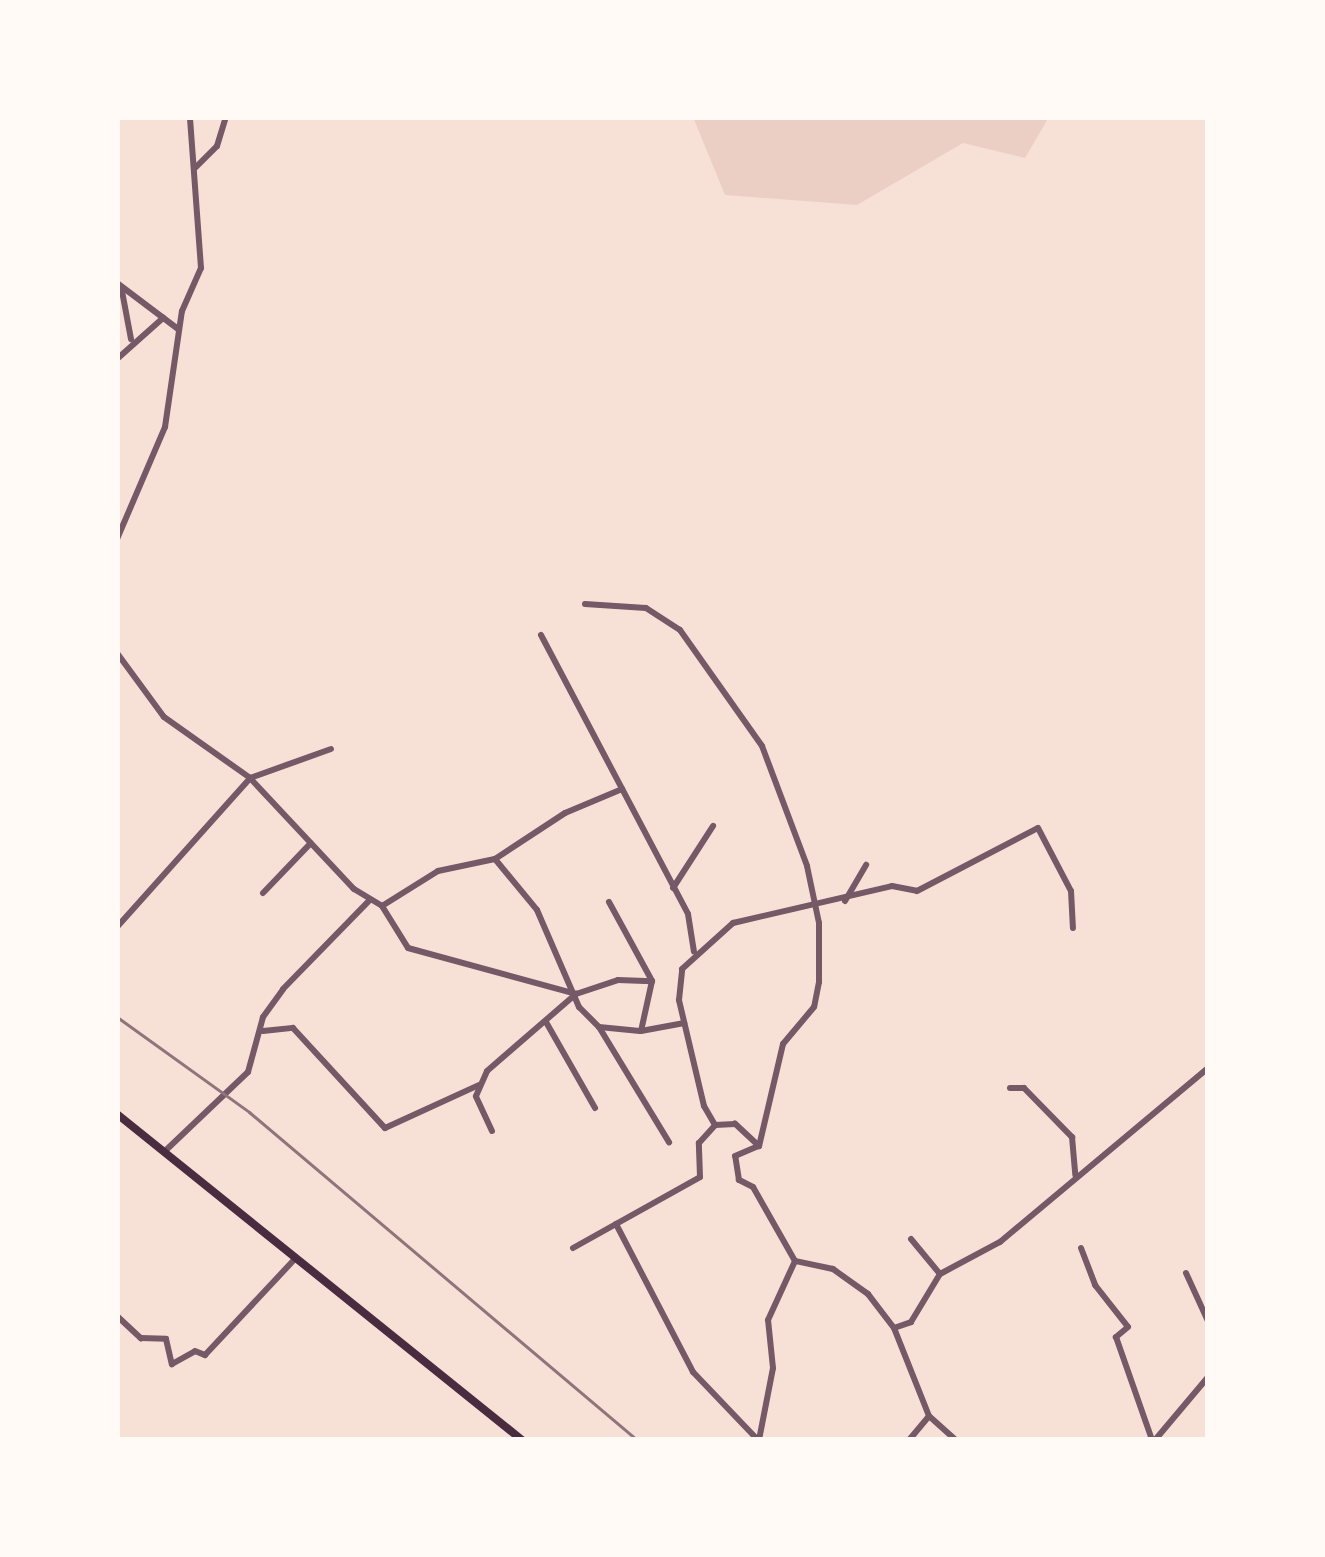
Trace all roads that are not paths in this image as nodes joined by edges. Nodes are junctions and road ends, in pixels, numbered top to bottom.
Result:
1 (190, 117) edge
2 (226, 117) edge
3 (195, 168) junction
4 (120, 287) edge
5 (164, 317) junction
6 (178, 329) junction
7 (131, 339) junction
8 (117, 359) edge
9 (117, 539) edge
10 (585, 604) dead end
11 (541, 635) dead end
12 (117, 653) edge
13 (331, 749) dead end
14 (250, 778) junction
15 (622, 789) junction
16 (713, 826) dead end
17 (311, 843) junction
18 (495, 859) junction
19 (866, 865) dead end
20 (673, 889) junction
21 (263, 892) dead end
22 (370, 900) junction
23 (609, 902) dead end
24 (817, 902) junction
25 (845, 902) junction
26 (382, 905) junction
27 (117, 927) edge
28 (1073, 928) dead end
29 (694, 955) junction
30 (652, 981) junction
31 (576, 994) junction
32 (546, 1022) junction
33 (684, 1023) junction
34 (599, 1027) junction
35 (262, 1031) junction
36 (641, 1031) junction
37 (1208, 1067) edge
38 (479, 1084) junction
39 (1010, 1088) dead end
40 (595, 1108) dead end
41 (117, 1114) edge
42 (715, 1125) junction
43 (492, 1131) dead end
44 (670, 1142) dead end
45 (759, 1146) junction
46 (164, 1152) junction
47 (1075, 1178) junction
48 (616, 1224) junction
49 (911, 1239) dead end
50 (573, 1248) dead end
51 (1081, 1248) dead end
52 (293, 1261) junction
53 (796, 1262) junction
54 (1186, 1273) dead end
55 (940, 1274) junction
56 (117, 1316) edge
57 (1208, 1322) edge
58 (894, 1328) junction
59 (1208, 1377) edge
60 (929, 1416) junction
61 (522, 1440) edge
62 (759, 1440) edge
63 (909, 1440) edge
64 (956, 1440) edge
65 (1154, 1440) edge

1 - 3 street
2 - 3 street
3 - 6 street
4 - 5 street
4 - 7 street
5 - 6 street
5 - 7 street
6 - 9 street
7 - 8 street
10 - 24 street
11 - 15 street
12 - 14 street
13 - 14 street
14 - 17 street
14 - 27 street
15 - 18 street
15 - 20 street
16 - 20 street
17 - 21 street
17 - 22 street
18 - 26 street
18 - 31 street
19 - 25 street
20 - 29 street
22 - 26 street
22 - 35 street
23 - 30 street
24 - 25 street
24 - 29 street
24 - 45 street
25 - 28 street
26 - 31 street
29 - 33 street
30 - 31 street
30 - 36 street
31 - 32 street
31 - 34 street
32 - 38 street
32 - 40 street
33 - 36 street
33 - 42 street
34 - 36 street
34 - 44 street
35 - 38 street
35 - 46 street
37 - 47 street
38 - 43 street
39 - 47 street
41 - 46 main road
42 - 45 street
42 - 48 street
45 - 53 street
46 - 52 main road
47 - 55 street
48 - 50 street
48 - 62 street
49 - 55 street
51 - 65 street
52 - 56 street
52 - 61 main road
53 - 58 street
53 - 62 street
54 - 57 street
55 - 58 street
58 - 60 street
59 - 65 street
60 - 63 street
60 - 64 street

